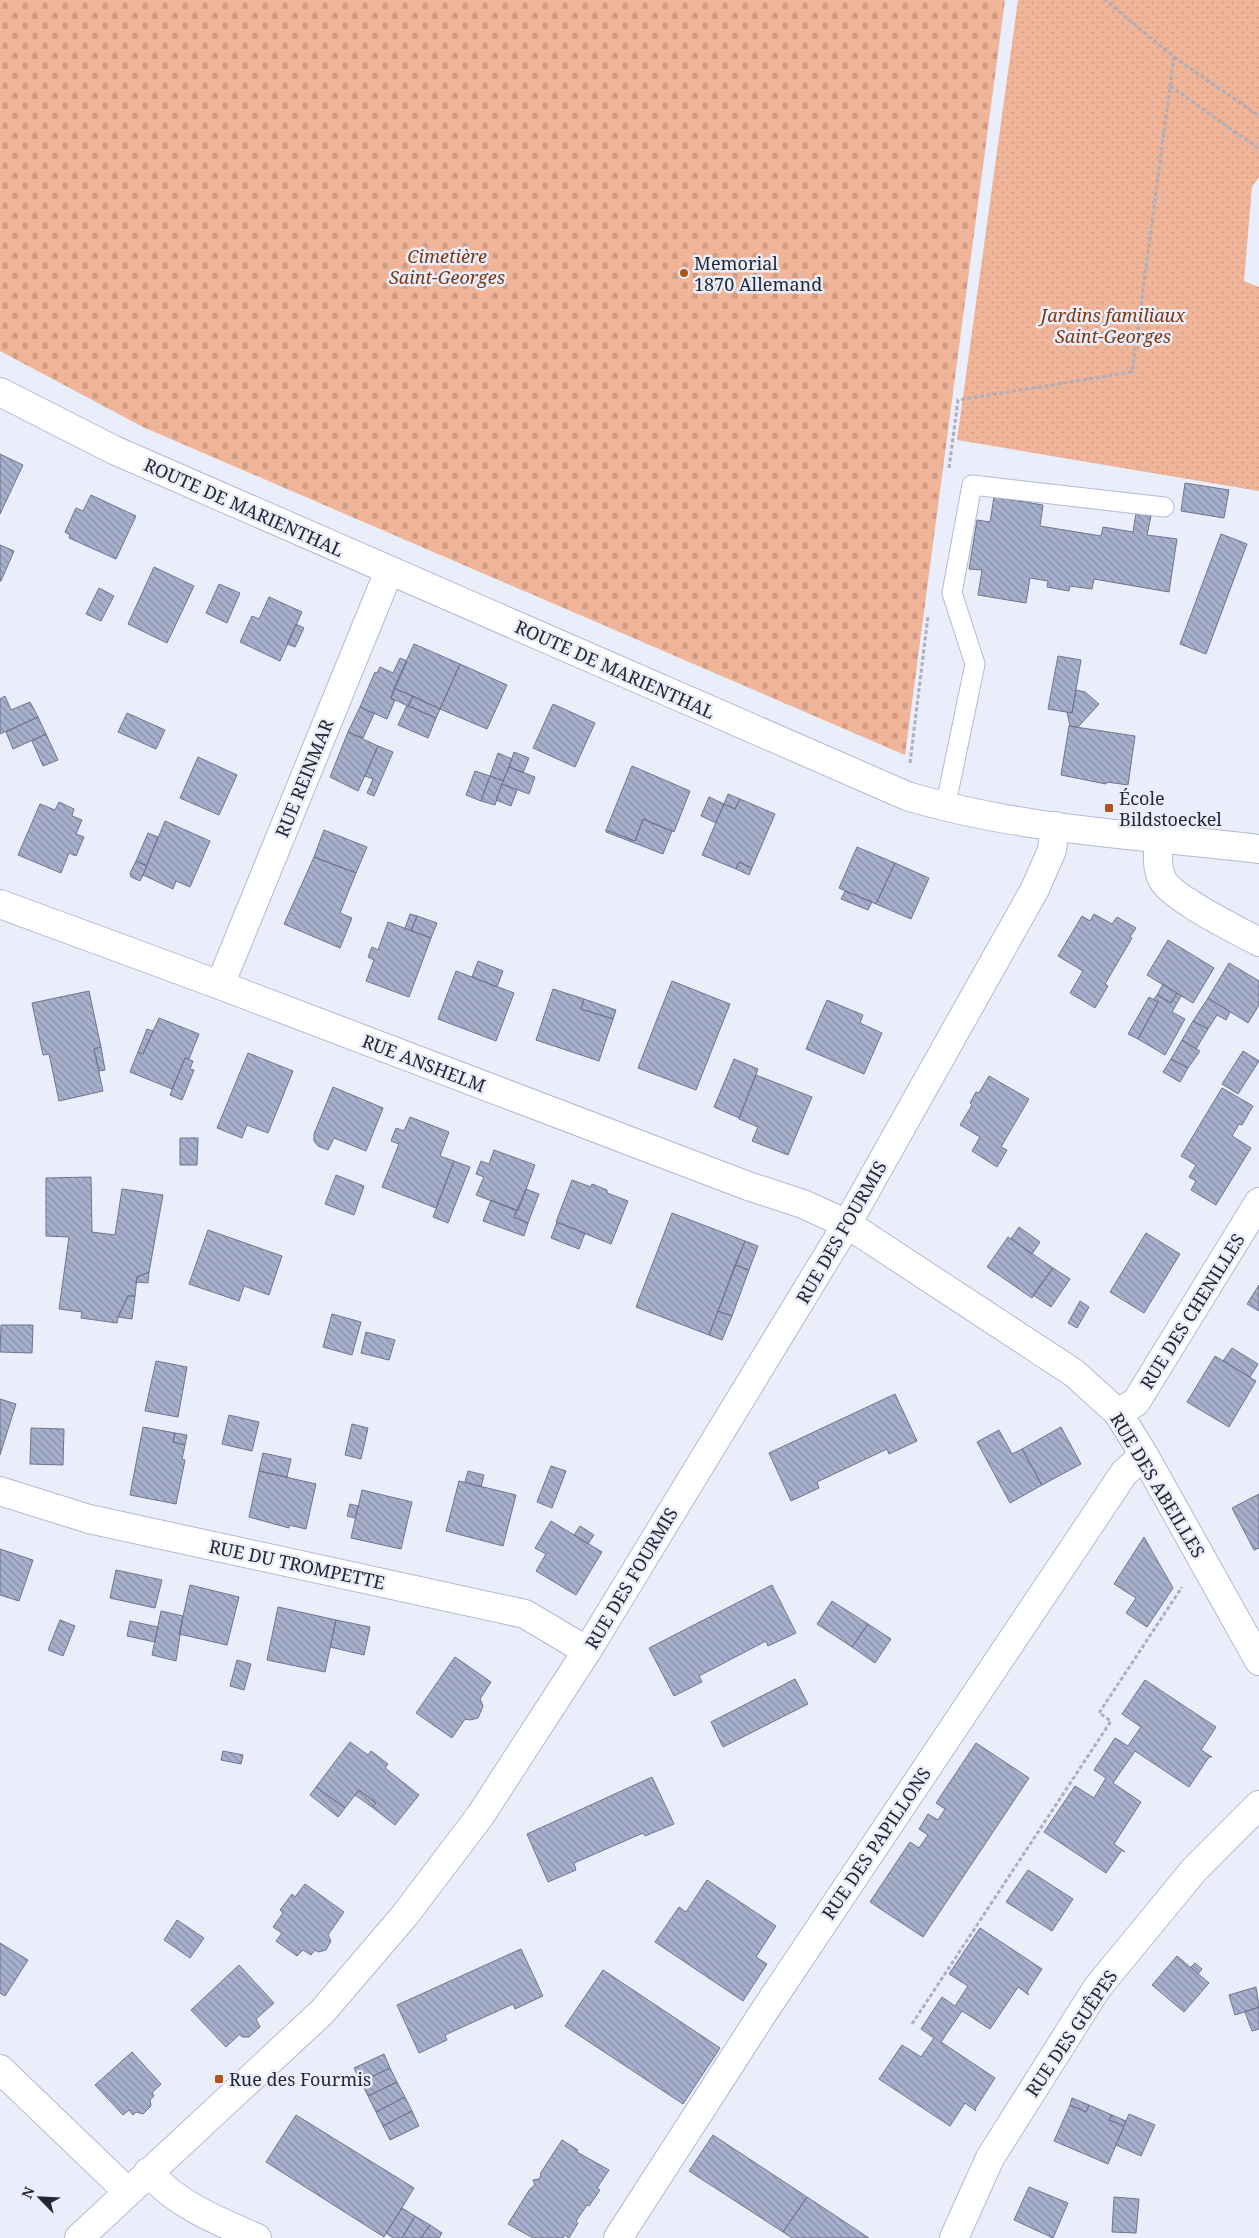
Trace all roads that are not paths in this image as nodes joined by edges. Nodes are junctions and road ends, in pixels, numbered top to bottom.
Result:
1 (0, 392) edge
2 (1164, 507) dead end
3 (389, 571) junction
4 (945, 808) junction
5 (1054, 826) junction
6 (1159, 837) junction
7 (1259, 849) edge
8 (0, 904) edge
9 (1259, 942) edge
10 (220, 985) junction
11 (1259, 1202) edge
12 (847, 1224) junction
13 (1118, 1413) junction
14 (1144, 1455) junction
15 (0, 1491) edge
16 (587, 1651) junction
17 (1259, 1661) edge
18 (1259, 1804) edge
19 (0, 2069) edge
20 (148, 2172) junction
21 (128, 2192) junction
22 (79, 2238) edge
23 (257, 2238) edge
24 (618, 2238) edge
25 (954, 2238) edge

1 - 3 street, ROUTE DE MARIENTHAL
2 - 4 lane
3 - 4 street, ROUTE DE MARIENTHAL
3 - 10 street, RUE REINMAR
4 - 5 street, ROUTE DE MARIENTHAL
5 - 6 street, ROUTE DE MARIENTHAL
5 - 12 street, RUE DES FOURMIS
6 - 7 street, ROUTE DE MARIENTHAL
6 - 9 street
8 - 10 street, RUE ANSHELM
10 - 12 street, RUE ANSHELM
11 - 13 street, RUE DES CHENILLES
12 - 13 street, RUE DES ABEILLES
12 - 16 street, RUE DES FOURMIS
13 - 14 street, RUE DES ABEILLES
14 - 17 street, RUE DES ABEILLES
14 - 24 street, RUE DES PAPILLONS
15 - 16 street, RUE DU TROMPETTE
16 - 20 street, RUE DES FOURMIS
18 - 25 street, RUE DES GUÊPES
19 - 21 street
20 - 21 street, RUE DES FOURMIS
20 - 23 street
21 - 22 street, RUE DES FOURMIS

